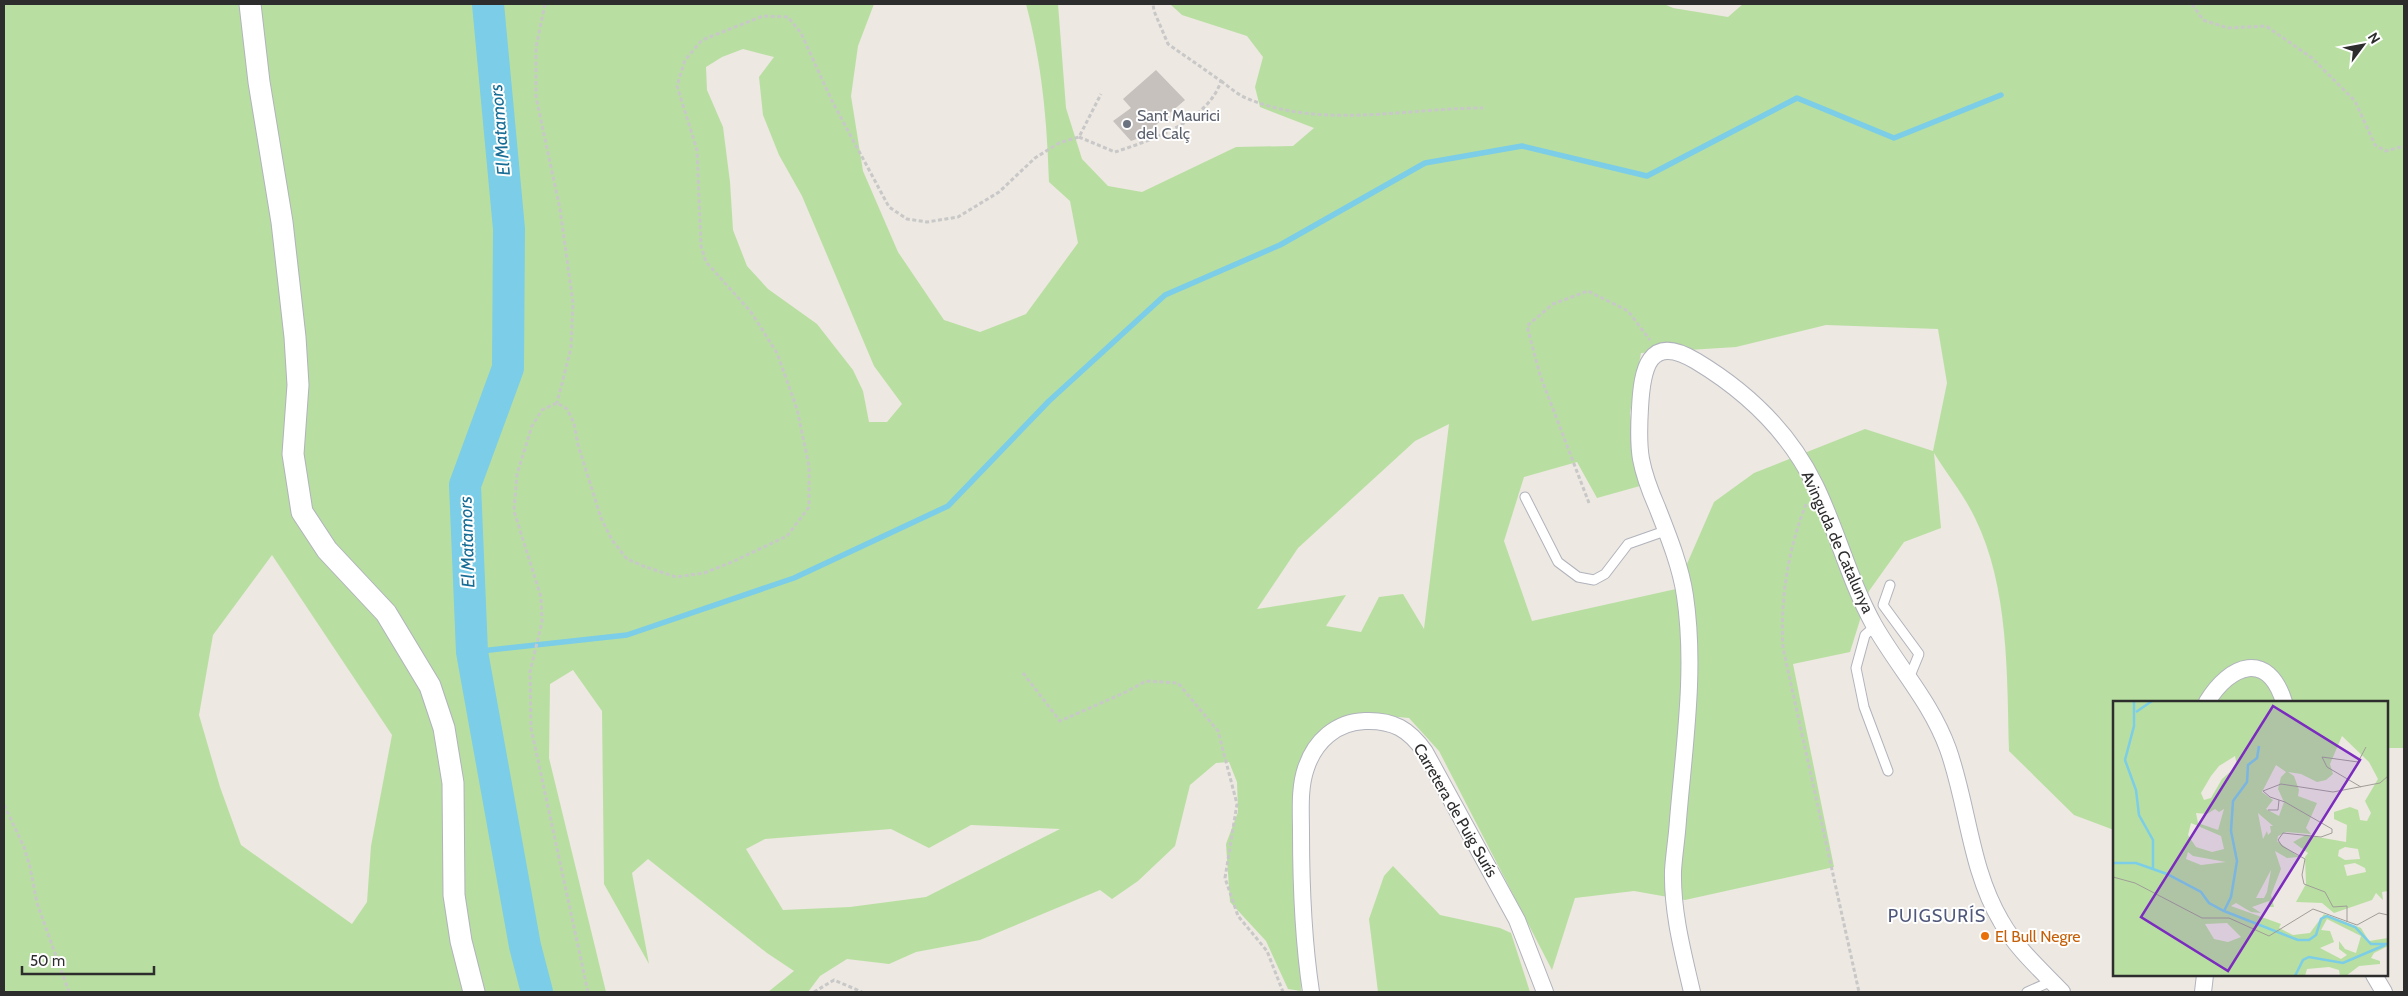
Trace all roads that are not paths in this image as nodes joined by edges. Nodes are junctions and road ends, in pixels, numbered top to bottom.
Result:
1 (250, 4) edge
2 (1525, 497) dead end
3 (1665, 531) junction
4 (1890, 585) dead end
5 (1875, 626) junction
6 (1910, 676) junction
7 (2208, 701) edge
8 (2284, 701) edge
9 (1888, 771) dead end
10 (2205, 976) edge
11 (2375, 976) edge
12 (2057, 987) edge
13 (474, 992) edge
14 (1311, 992) edge
15 (1545, 992) edge
16 (1692, 992) edge
17 (2027, 992) edge
18 (2203, 992) edge
19 (2384, 992) edge

1 - 13 street
2 - 3 lane
3 - 5 street, Avinguda de Catalunya
3 - 16 street
4 - 6 lane
5 - 6 street, Avinguda de Catalunya
5 - 9 lane
6 - 12 street, Avinguda de Catalunya
7 - 8 street
10 - 18 street
11 - 19 street
12 - 17 lane
14 - 15 street, Carretera de Puig Surís

